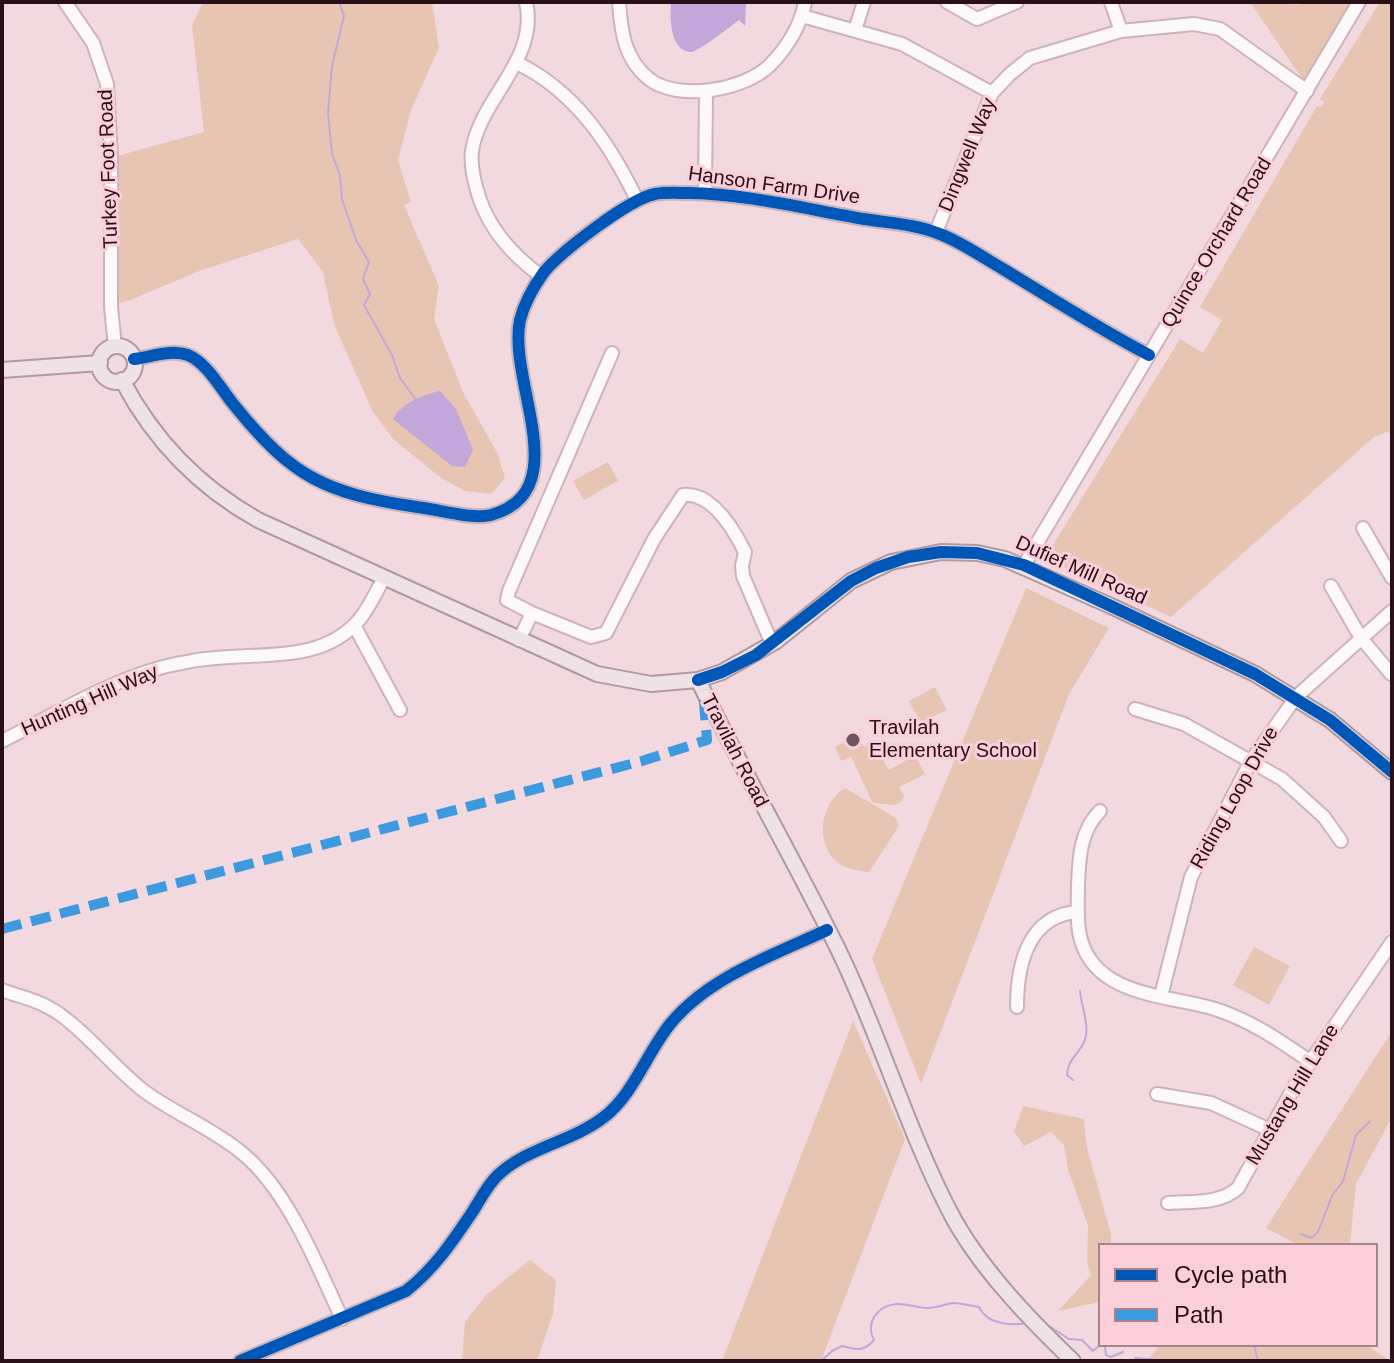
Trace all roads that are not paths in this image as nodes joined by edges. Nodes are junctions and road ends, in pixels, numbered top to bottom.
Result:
1 (65, 2) edge
2 (619, 2) edge
3 (805, 2) edge
4 (864, 2) edge
5 (947, 2) edge
6 (1017, 2) edge
7 (1111, 2) edge
8 (1359, 2) edge
9 (530, 3) edge
10 (802, 16) junction
11 (855, 30) junction
12 (1121, 31) junction
13 (517, 63) junction
14 (706, 91) junction
15 (1307, 91) junction
16 (992, 93) junction
17 (705, 193) junction
18 (637, 200) junction
19 (936, 232) junction
20 (541, 276) junction
21 (115, 346) junction
22 (612, 353) dead end
23 (1149, 355) junction
24 (134, 359) junction
25 (100, 363) junction
26 (2, 370) edge
27 (122, 380) junction
28 (1363, 528) dead end
29 (1024, 565) junction
30 (384, 578) junction
31 (1392, 578) edge
32 (1331, 586) dead end
33 (1392, 611) edge
34 (532, 613) junction
35 (354, 625) junction
36 (1361, 638) junction
37 (519, 640) junction
38 (772, 644) junction
39 (1391, 674) edge
40 (698, 680) junction
41 (1296, 697) junction
42 (1135, 709) dead end
43 (400, 710) dead end
44 (2, 741) edge
45 (1251, 761) junction
46 (1392, 772) edge
47 (1100, 811) dead end
48 (1341, 841) dead end
49 (1078, 912) junction
50 (827, 930) junction
51 (1392, 942) edge
52 (2, 990) edge
53 (1161, 996) junction
54 (1017, 1007) dead end
55 (1311, 1062) junction
56 (1157, 1094) dead end
57 (1270, 1130) junction
58 (1168, 1203) dead end
59 (342, 1319) junction
60 (240, 1361) edge
61 (1073, 1361) edge

1 - 21 street, Turkey Foot Road
2 - 14 street
3 - 10 street
4 - 11 street
5 - 6 street
7 - 12 street
8 - 15 street, Quince Orchard Road
9 - 13 street
10 - 11 street
10 - 14 street
11 - 16 street
12 - 15 street, Dingwell Way
12 - 16 street, Dingwell Way
13 - 18 street
13 - 20 street
14 - 17 street
15 - 23 street, Quince Orchard Road
16 - 19 street, Dingwell Way
17 - 18 street, Hanson Farm Drive
17 - 19 street, Hanson Farm Drive
18 - 20 street, Hanson Farm Drive
19 - 23 street, Hanson Farm Drive
20 - 24 street, Hanson Farm Drive
21 - 24 main road
21 - 25 main road
22 - 34 street
23 - 29 street, Quince Orchard Road
24 - 27 main road
25 - 26 main road
25 - 27 main road
27 - 30 main road, Travilah Road
28 - 31 street
29 - 38 main road, Dufief Mill Road
29 - 41 main road, Dufief Mill Road
30 - 35 street, Hunting Hill Way
30 - 37 main road, Travilah Road
32 - 36 street
33 - 36 street, Riding Loop Drive
34 - 37 street
34 - 38 street
35 - 43 street
35 - 44 street, Hunting Hill Way
36 - 39 street
36 - 41 street, Riding Loop Drive
37 - 40 main road, Travilah Road
38 - 40 main road, Dufief Mill Road
40 - 50 main road, Travilah Road
41 - 45 street, Riding Loop Drive
41 - 46 main road, Dufief Mill Road
42 - 45 street
45 - 48 street
45 - 53 street, Riding Loop Drive
47 - 49 street
49 - 53 street
49 - 54 street
50 - 59 street
50 - 61 main road, Travilah Road
51 - 55 street, Mustang Hill Lane
52 - 59 street
53 - 55 street
55 - 57 street, Mustang Hill Lane
56 - 57 street
57 - 58 street, Mustang Hill Lane
59 - 60 street

